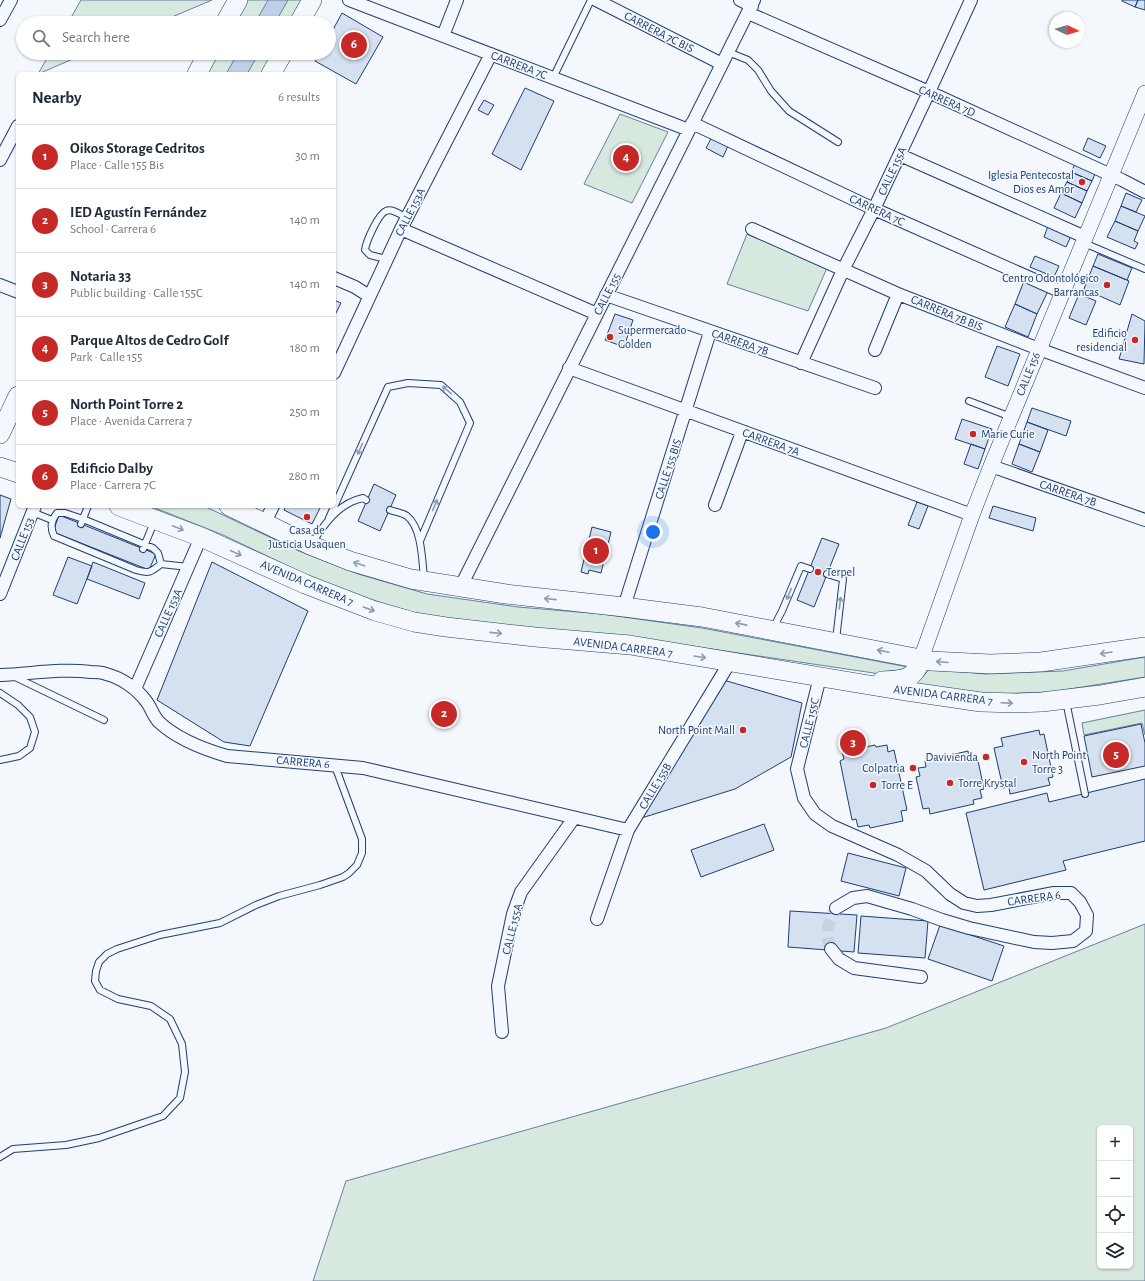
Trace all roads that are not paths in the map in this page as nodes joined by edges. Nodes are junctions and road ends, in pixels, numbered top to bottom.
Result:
1 (11, 0) edge
2 (238, 0) edge
3 (312, 0) edge
4 (349, 0) edge
5 (457, 0) edge
6 (591, 0) edge
7 (596, 0) edge
8 (740, 0) edge
9 (971, 0) edge
10 (751, 6) edge
11 (229, 16) edge
12 (303, 16) edge
13 (0, 20) edge
14 (443, 36) junction
15 (728, 52) junction
16 (491, 54) junction
17 (204, 60) edge
18 (279, 60) edge
19 (722, 64) junction
20 (198, 72) edge
21 (272, 72) edge
22 (553, 78) junction
23 (929, 92) junction
24 (1145, 93) edge
25 (691, 127) junction
26 (16, 130) edge
27 (838, 142) dead end
28 (900, 155) junction
29 (0, 160) edge
30 (1111, 175) junction
31 (1145, 192) edge
32 (874, 209) junction
33 (407, 218) junction
34 (400, 229) junction
35 (752, 229) dead end
36 (1084, 240) junction
37 (386, 259) junction
38 (1145, 269) edge
39 (843, 270) junction
40 (336, 279) edge
41 (0, 285) edge
42 (16, 291) edge
43 (1062, 292) junction
44 (898, 294) junction
45 (369, 296) junction
46 (606, 296) junction
47 (597, 314) junction
48 (710, 332) junction
49 (1038, 349) junction
50 (875, 350) dead end
51 (800, 363) junction
52 (336, 368) edge
53 (569, 368) junction
54 (875, 388) dead end
55 (1145, 388) edge
56 (16, 401) edge
57 (968, 401) dead end
58 (686, 411) junction
59 (1011, 417) junction
60 (5, 430) edge
61 (742, 432) junction
62 (991, 466) junction
63 (0, 467) edge
64 (16, 472) edge
65 (366, 500) dead end
66 (336, 502) edge
67 (715, 505) dead end
68 (87, 508) edge
69 (125, 508) edge
70 (233, 508) edge
71 (272, 508) edge
72 (334, 508) edge
73 (34, 509) edge
74 (390, 510) dead end
75 (972, 515) junction
76 (329, 518) junction
77 (155, 519) junction
78 (52, 520) junction
79 (1145, 520) edge
80 (82, 521) junction
81 (264, 524) junction
82 (201, 537) junction
83 (420, 541) junction
84 (310, 545) junction
85 (144, 547) junction
86 (161, 564) junction
87 (188, 568) junction
88 (810, 569) dead end
89 (827, 574) dead end
90 (424, 582) junction
91 (460, 588) junction
92 (0, 594) edge
93 (624, 607) junction
94 (772, 630) junction
95 (836, 642) junction
96 (1145, 647) edge
97 (921, 659) junction
98 (730, 662) junction
99 (5, 675) edge
100 (820, 677) junction
101 (845, 681) junction
102 (1145, 687) edge
103 (134, 689) junction
104 (0, 693) edge
105 (1066, 699) junction
106 (104, 720) dead end
107 (0, 760) edge
108 (334, 765) junction
109 (797, 769) joint
110 (1085, 794) dead end
111 (574, 818) junction
112 (628, 830) junction
113 (836, 908) tunnel mouth
114 (597, 919) dead end
115 (831, 949) tunnel mouth
116 (921, 977) dead end
117 (502, 1032) dead end
118 (0, 1157) edge

1 - 13 street
2 - 11 main road
3 - 12 main road
4 - 14 street, CARRERA 7C
5 - 14 street
6 - 22 lane
7 - 19 street, CARRERA 7C BIS
8 - 10 street, CARRERA 7D
9 - 23 street, CALLE 155A
10 - 15 street, CALLE 155
10 - 23 street, CARRERA 7D
14 - 16 street, CARRERA 7C
15 - 19 street, CALLE 155
15 - 27 lane
16 - 22 street, CARRERA 7C
16 - 33 street, CALLE 153A
17 - 20 main road
18 - 21 main road
19 - 25 street, CALLE 155
22 - 25 street, CARRERA 7C
23 - 28 street, CALLE 155A
23 - 30 street, CARRERA 7D
24 - 30 street, CALLE 156
25 - 32 street, CARRERA 7C
25 - 46 street, CALLE 155
26 - 29 street
28 - 32 street, CALLE 155A
28 - 36 street
30 - 31 street, CARRERA 7D
30 - 36 street, CALLE 156
32 - 39 street, CALLE 155A
32 - 43 street, CARRERA 7C
33 - 34 street, CALLE 153A
33 - 37 lane
34 - 37 street, CALLE 153A
34 - 47 street
35 - 39 street, CARRERA 7B BIS
36 - 38 lane
36 - 43 street, CALLE 156
37 - 45 street, CALLE 153A
39 - 44 street, CARRERA 7B BIS
39 - 51 street, CALLE 155A
40 - 45 street
41 - 42 street
43 - 49 street, CALLE 156
44 - 49 street, CARRERA 7B BIS
44 - 50 street
45 - 52 street, CALLE 153A
46 - 47 street, CALLE 155
46 - 48 street, CARRERA 7B
47 - 53 street, CALLE 155
48 - 51 street, CARRERA 7B
48 - 58 street, CALLE 155 BIS
49 - 55 street, CARRERA 7B BIS
49 - 59 street, CALLE 156
51 - 54 street, CARRERA 7B
53 - 58 street, CARRERA 7A
53 - 91 street, CALLE 155
56 - 60 main road
57 - 59 lane
58 - 61 street, CARRERA 7A
58 - 93 street, CALLE 155 BIS
59 - 62 street, CALLE 156
61 - 67 street
61 - 75 street, CARRERA 7A
62 - 75 street, CALLE 156
62 - 79 street, CARRERA 7B
63 - 64 main road
65 - 76 lane
83 -> 66 lane
68 - 80 lane
69 - 77 main road, AVENIDA CARRERA 7
70 - 81 main road
71 - 81 street
72 -> 76 lane
73 - 78 lane
73 - 92 street, CALLE 153
74 - 83 lane
75 - 97 street, CALLE 156
76 - 84 lane
77 -> 82 main road, AVENIDA CARRERA 7
77 - 85 lane
78 - 80 lane
78 - 86 lane
80 - 85 lane
81 - 84 main road
82 - 87 street, CALLE 153A
82 -> 98 main road, AVENIDA CARRERA 7
83 - 90 lane
90 -> 84 main road
85 - 86 lane
86 - 87 lane
87 - 103 street, CALLE 153A
88 -> 94 lane
95 -> 89 lane
90 - 91 main road
93 -> 91 main road
94 -> 93 main road
94 - 95 main road
97 -> 95 main road
96 -> 97 main road
97 - 101 main road
98 - 100 main road, AVENIDA CARRERA 7
98 - 112 street, CALLE 155B
99 - 103 street, CARRERA 6
99 - 106 lane
100 - 101 main road, AVENIDA CARRERA 7
100 - 109 street, CALLE 155C
101 -> 105 main road, AVENIDA CARRERA 7
102 - 105 main road, AVENIDA CARRERA 7
103 - 108 street, CARRERA 6
104 - 107 lane
105 - 110 lane
108 - 111 street, CARRERA 6
108 - 118 lane
109 - 113 street, CARRERA 6
111 - 112 street, CARRERA 6
111 - 117 street, CALLE 155A
112 - 114 street, CALLE 155B
115 - 116 street

